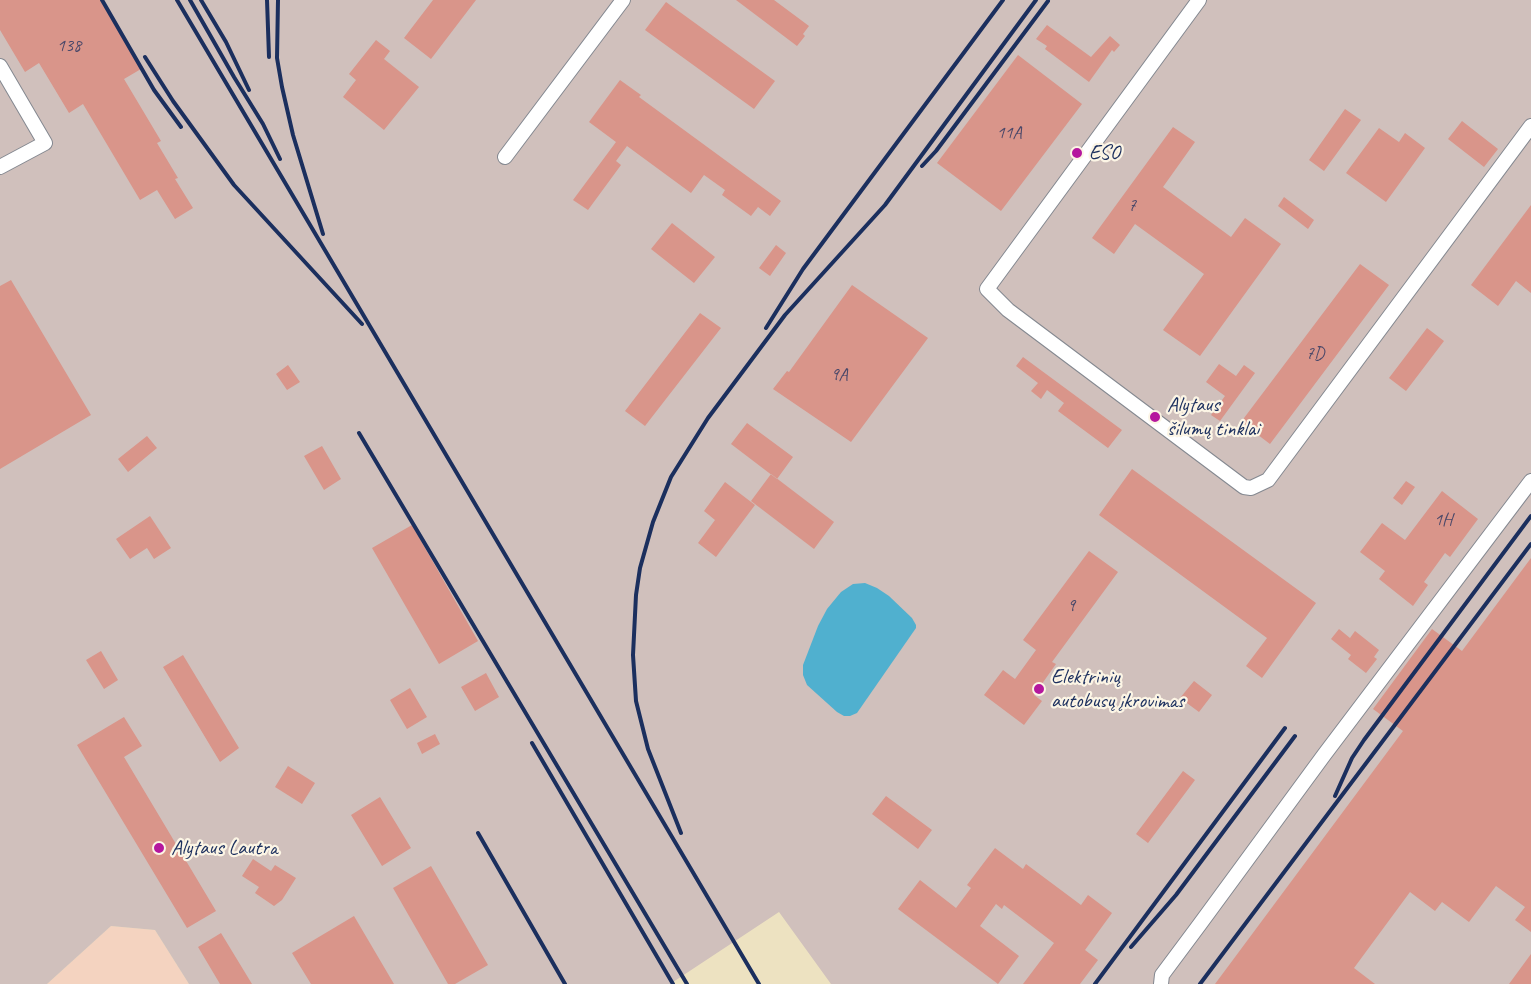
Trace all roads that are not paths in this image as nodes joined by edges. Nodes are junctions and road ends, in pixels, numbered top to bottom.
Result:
1 (623, 0) edge
2 (1199, 0) edge
3 (0, 66) edge
4 (1531, 126) edge
5 (505, 157) dead end
6 (0, 167) edge
7 (1531, 481) edge
8 (1161, 984) edge

1 - 5 street
2 - 4 street
3 - 6 street
7 - 8 street

